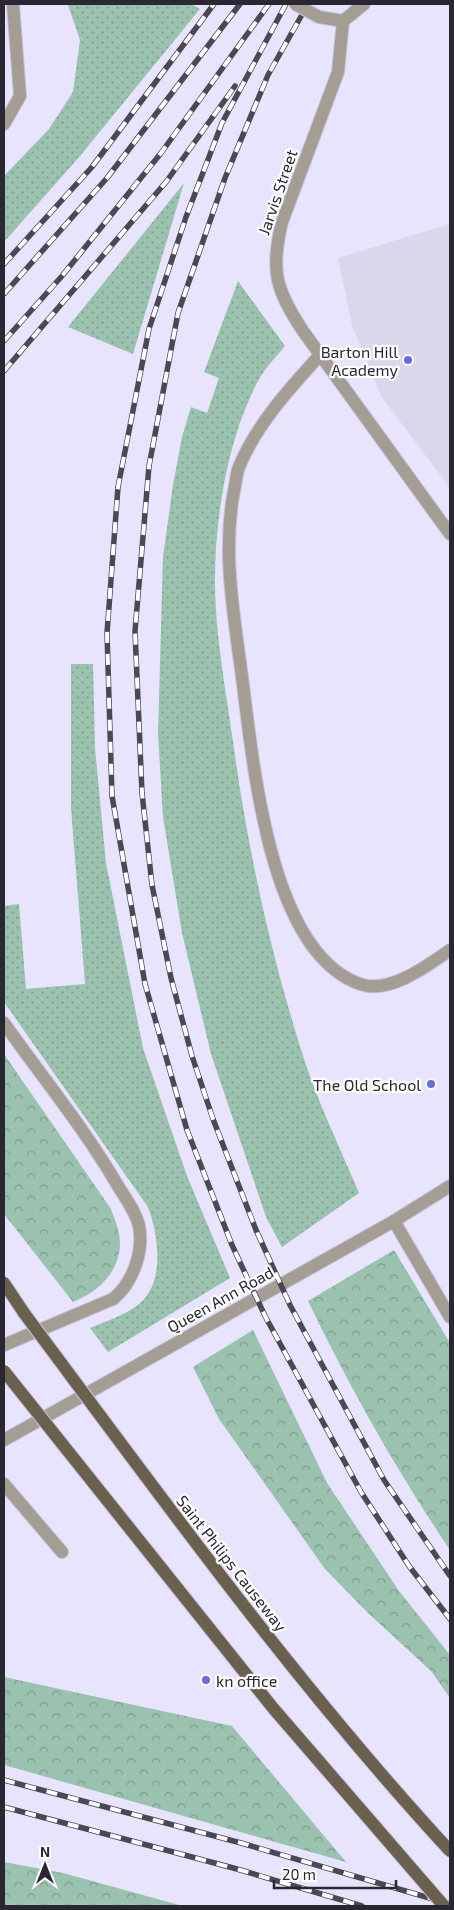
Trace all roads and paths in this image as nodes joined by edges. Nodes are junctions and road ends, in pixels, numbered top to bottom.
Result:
1 (12, 4) edge
2 (295, 4) edge
3 (364, 4) edge
4 (4, 12) edge
5 (343, 21) junction
6 (4, 124) edge
7 (320, 354) junction
8 (450, 534) edge
9 (450, 950) edge
10 (4, 1023) edge
11 (450, 1186) edge
12 (394, 1221) junction
13 (4, 1283) edge
14 (450, 1317) edge
15 (4, 1345) edge
16 (4, 1371) edge
17 (4, 1440) edge
18 (4, 1484) edge
19 (62, 1552) dead end
20 (450, 1851) edge
21 (444, 1906) edge

1 - 4 street
1 - 6 street
2 - 5 street, bridge
3 - 5 street
5 - 7 street, Jarvis Street
7 - 8 street, Jarvis Street
7 - 9 street
10 - 15 street
11 - 12 street, Queen Ann Road
12 - 14 street
12 - 17 street, Queen Ann Road
13 - 20 main road, Saint Philips Causeway, bridge
16 - 21 main road, bridge
18 - 19 street

